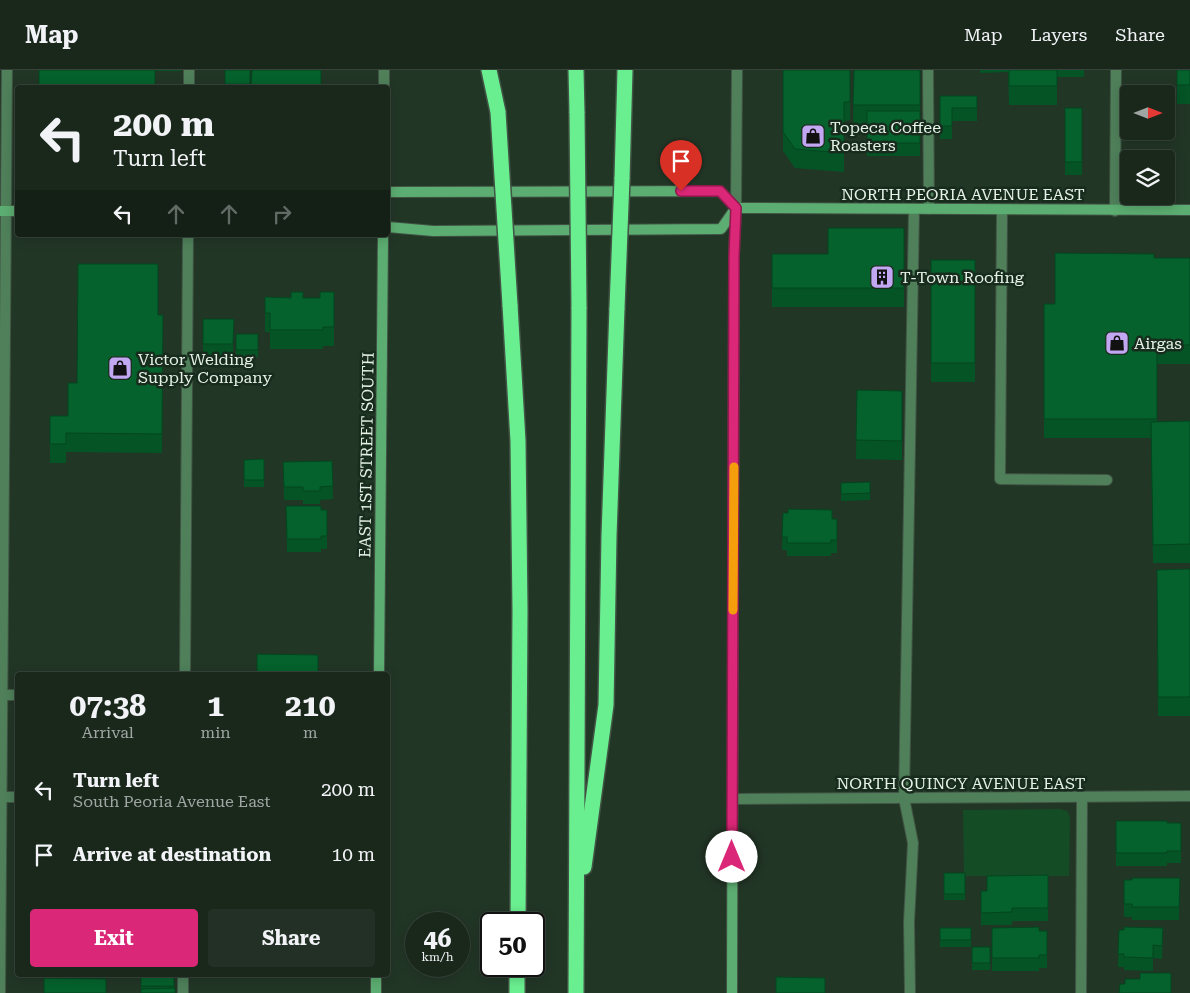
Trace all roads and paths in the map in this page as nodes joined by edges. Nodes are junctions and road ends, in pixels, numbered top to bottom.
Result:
1 (8, 70) edge
2 (189, 70) edge
3 (384, 70) edge
4 (489, 70) edge
5 (499, 70) edge
6 (576, 70) edge
7 (625, 70) edge
8 (737, 70) edge
9 (928, 70) edge
10 (1116, 70) edge
11 (189, 85) edge
12 (384, 85) edge
13 (498, 112) junction
14 (390, 192) edge
15 (736, 208) junction
16 (914, 209) junction
17 (929, 209) junction
18 (3, 210) edge
19 (1002, 210) junction
20 (1115, 210) junction
21 (1190, 210) edge
22 (390, 227) edge
23 (188, 237) edge
24 (383, 237) edge
25 (1107, 480) dead end
26 (185, 672) edge
27 (379, 672) edge
28 (3, 695) junction
29 (15, 695) edge
30 (1, 796) edge
31 (15, 796) edge
32 (1190, 796) edge
33 (904, 798) junction
34 (1082, 798) junction
35 (733, 799) junction
36 (518, 912) edge
37 (576, 927) junction
38 (183, 977) edge
39 (376, 977) edge
40 (517, 977) edge
41 (0, 993) edge
42 (183, 993) edge
43 (376, 993) edge
44 (517, 993) edge
45 (576, 993) edge
46 (732, 993) edge
47 (910, 993) edge
48 (1081, 993) edge

1 - 18 street
2 - 11 street
3 - 12 street
4 - 13 highway
5 - 13 highway
6 - 37 highway, bridge
7 - 37 highway, bridge
8 - 15 street
9 - 17 street
10 - 20 street
13 - 36 highway, bridge
14 - 15 main road
15 - 16 main road, NORTH PEORIA AVENUE EAST
15 - 22 main road
15 - 35 main road
16 - 17 main road, NORTH PEORIA AVENUE EAST
16 - 33 street
17 - 19 main road, NORTH PEORIA AVENUE EAST
18 - 28 street
19 - 20 main road, NORTH PEORIA AVENUE EAST
19 - 25 street
20 - 21 main road, NORTH PEORIA AVENUE EAST
23 - 26 street
24 - 27 main road, EAST 1ST STREET SOUTH
28 - 29 street
28 - 30 street
30 - 31 street
30 - 41 street
32 - 34 street, NORTH QUINCY AVENUE EAST
33 - 34 street, NORTH QUINCY AVENUE EAST
33 - 35 street, NORTH QUINCY AVENUE EAST
33 - 47 street
34 - 48 street
35 - 46 main road
37 - 45 highway
38 - 42 street
39 - 43 main road
40 - 44 highway

